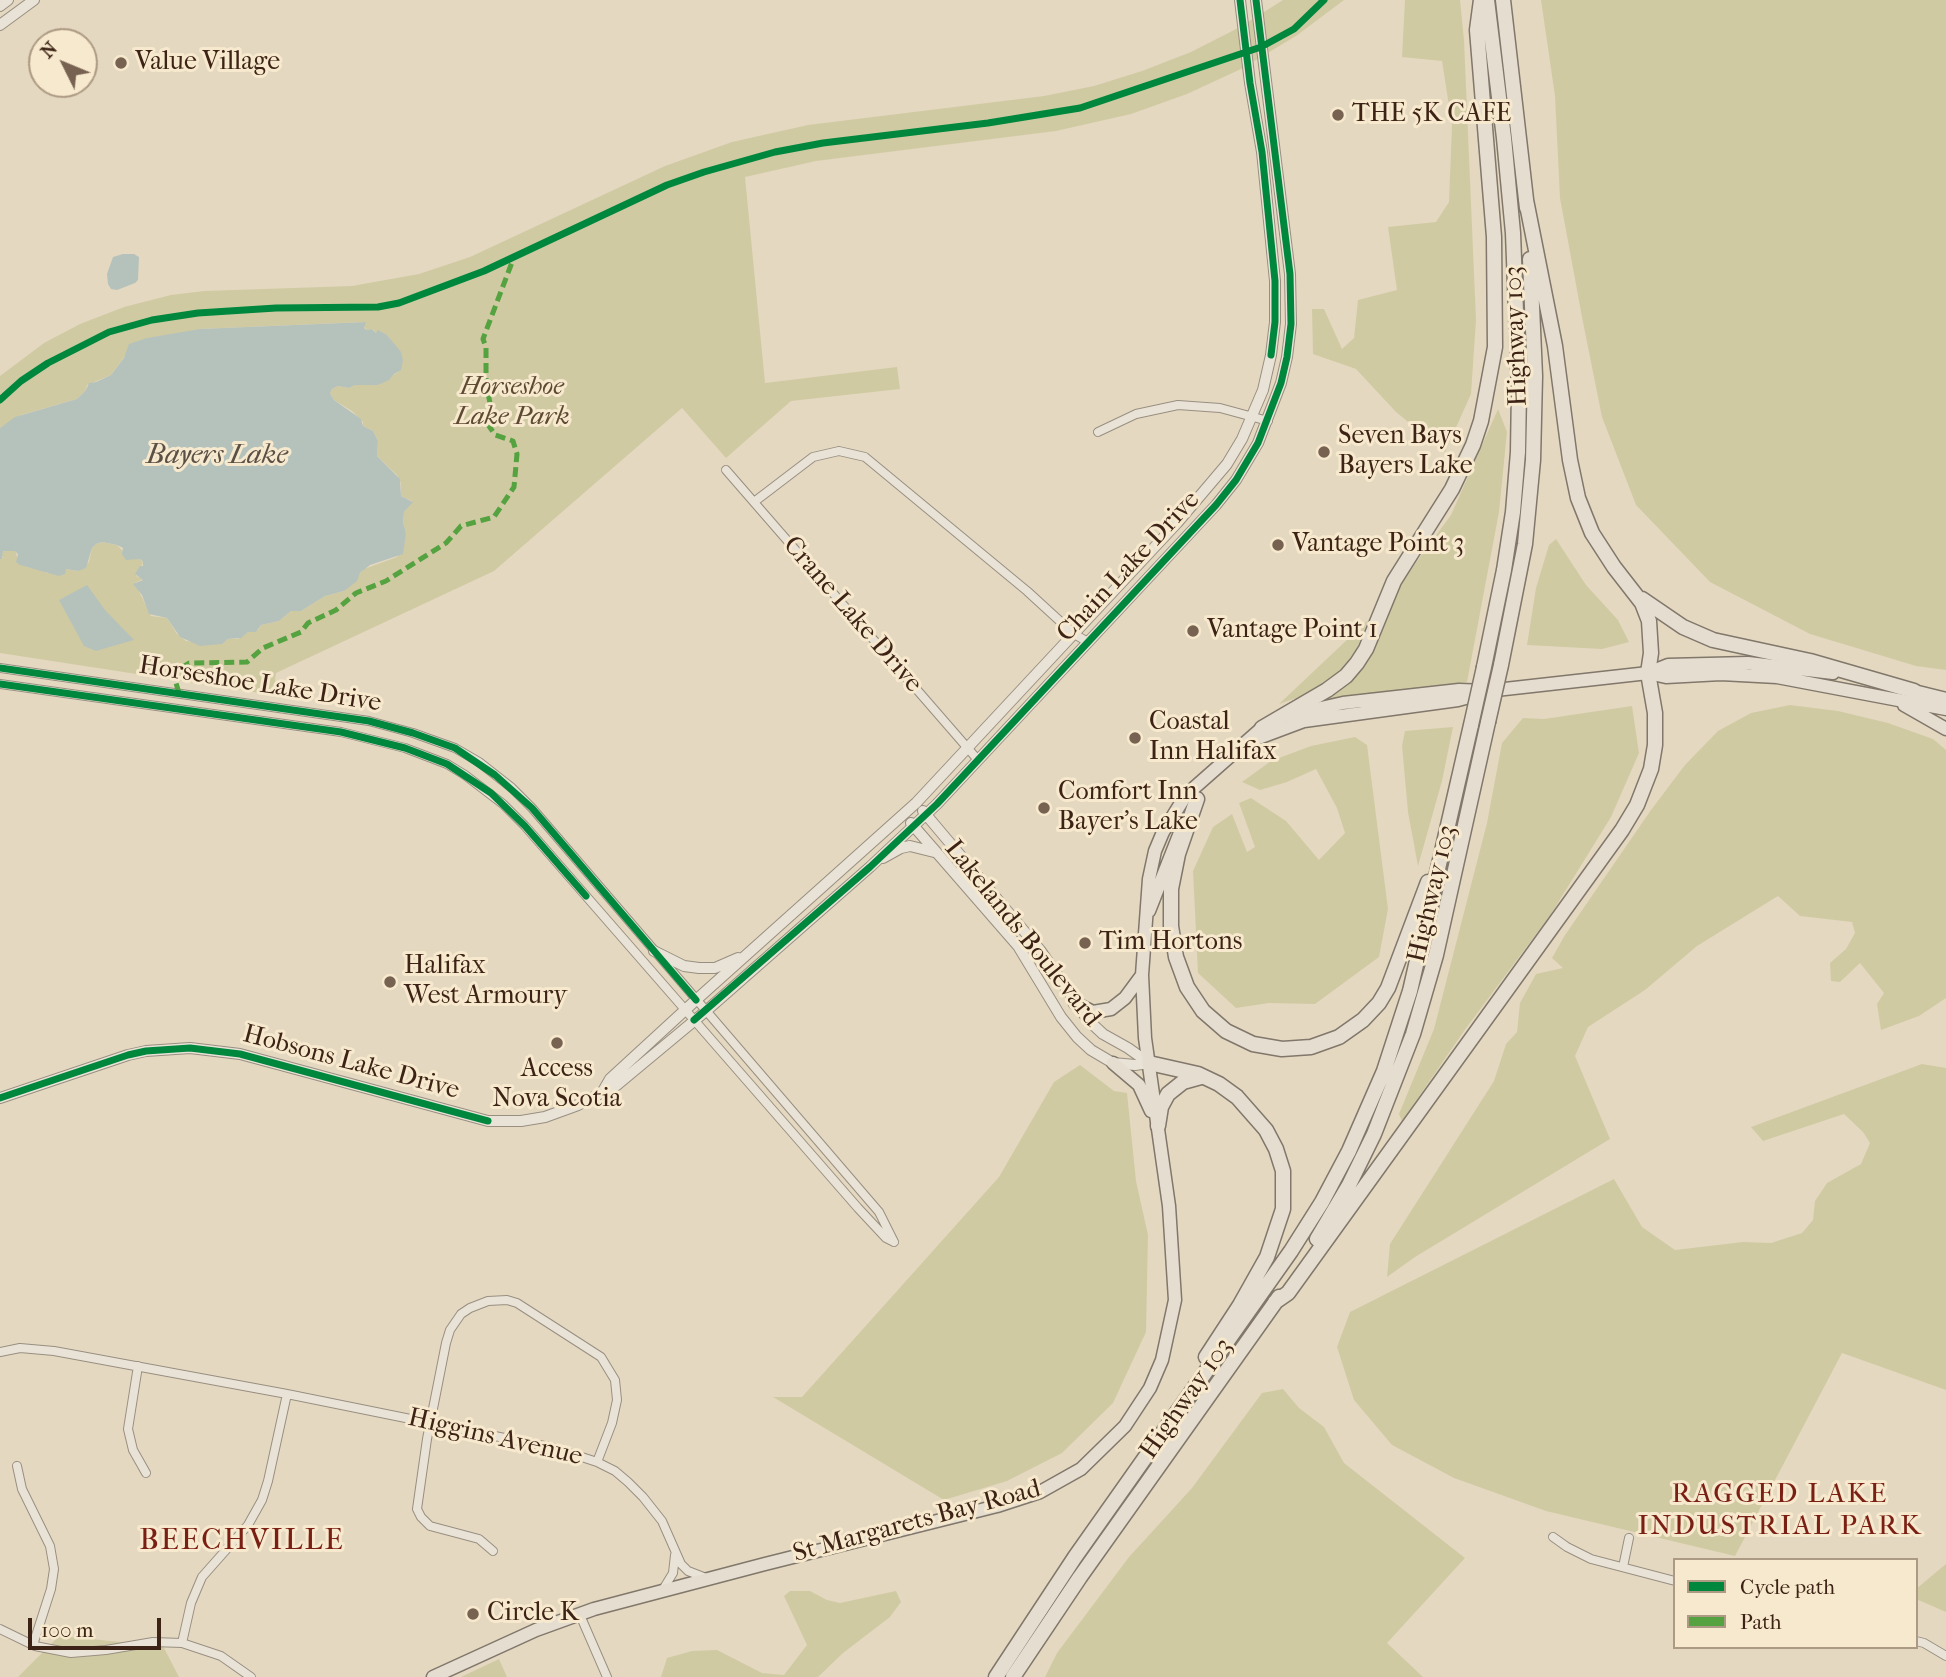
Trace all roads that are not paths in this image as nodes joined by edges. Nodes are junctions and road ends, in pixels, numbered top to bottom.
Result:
1 (8, 0) edge
2 (34, 0) edge
3 (1240, 0) edge
4 (1256, 0) edge
5 (1481, 0) edge
6 (1487, 0) edge
7 (1503, 0) edge
8 (0, 6) edge
9 (0, 25) edge
10 (1526, 200) junction
11 (1252, 416) junction
12 (1268, 421) junction
13 (1098, 432) dead end
14 (726, 470) dead end
15 (754, 502) junction
16 (1630, 589) junction
17 (1074, 634) junction
18 (1088, 642) junction
19 (0, 668) edge
20 (1648, 673) junction
21 (0, 684) edge
22 (1488, 691) junction
23 (1914, 691) junction
24 (1874, 695) junction
25 (1946, 699) edge
26 (1946, 709) edge
27 (1262, 728) junction
28 (1946, 729) edge
29 (1249, 741) junction
30 (968, 748) junction
31 (978, 760) junction
32 (1205, 779) junction
33 (1197, 799) junction
34 (916, 803) junction
35 (1453, 808) junction
36 (926, 814) junction
37 (903, 815) junction
38 (913, 825) junction
39 (938, 853) junction
40 (870, 867) junction
41 (598, 886) junction
42 (586, 896) junction
43 (809, 899) junction
44 (820, 911) junction
45 (1148, 913) junction
46 (654, 951) junction
47 (748, 953) junction
48 (1142, 975) junction
49 (696, 1000) junction
50 (1075, 1003) junction
51 (685, 1010) junction
52 (706, 1011) junction
53 (694, 1020) junction
54 (1113, 1063) junction
55 (1149, 1063) junction
56 (1206, 1077) junction
57 (603, 1092) junction
58 (0, 1098) edge
59 (791, 1110) junction
60 (781, 1119) junction
61 (1158, 1126) junction
62 (846, 1174) junction
63 (836, 1182) junction
64 (1275, 1303) junction
65 (0, 1352) edge
66 (138, 1366) junction
67 (287, 1394) junction
68 (431, 1423) junction
69 (597, 1462) junction
70 (18, 1466) dead end
71 (146, 1473) dead end
72 (1553, 1537) dead end
73 (1629, 1538) dead end
74 (1083, 1546) junction
75 (493, 1551) dead end
76 (675, 1555) junction
77 (1623, 1567) junction
78 (712, 1579) junction
79 (1673, 1580) edge
80 (661, 1592) junction
81 (580, 1615) junction
82 (0, 1629) edge
83 (1918, 1642) edge
84 (182, 1643) junction
85 (33, 1645) junction
86 (1946, 1656) edge
87 (251, 1677) edge
88 (433, 1677) edge
89 (607, 1677) edge
90 (996, 1677) edge
91 (1013, 1677) edge

1 - 8 street
2 - 9 street
3 - 11 street, Chain Lake Drive
4 - 12 street, Chain Lake Drive
5 - 27 highway
6 - 35 highway, Highway 103, bridge
7 - 10 highway, Highway 103
10 - 16 highway
10 - 64 highway, Highway 103, bridge
11 - 12 street
11 - 13 street
11 - 17 street, Chain Lake Drive
12 - 18 street, Chain Lake Drive
14 - 15 street, Crane Lake Drive
15 - 17 street
15 - 30 street, Crane Lake Drive
16 - 20 highway
16 - 23 highway
17 - 18 street
17 - 30 street, Chain Lake Drive
18 - 31 street, Chain Lake Drive
19 - 41 street, Horseshoe Lake Drive
20 - 22 main road, St Margarets Bay Road
20 - 23 main road, St Margarets Bay Road
20 - 24 main road, St Margarets Bay Road
20 - 64 highway
21 - 42 street, Horseshoe Lake Drive
22 - 27 main road, St Margarets Bay Road
22 - 29 main road, St Margarets Bay Road
23 - 25 main road, St Margarets Bay Road
24 - 26 main road, St Margarets Bay Road
24 - 28 main road
27 - 29 main road, St Margarets Bay Road
29 - 32 main road, St Margarets Bay Road
30 - 31 street, Crane Lake Drive
30 - 34 street, Chain Lake Drive
31 - 36 street, Chain Lake Drive
32 - 33 main road, St Margarets Bay Road
32 - 45 main road, St Margarets Bay Road
33 - 35 highway
33 - 45 main road, St Margarets Bay Road
34 - 36 street, Lakelands Boulevard
34 - 37 street, Chain Lake Drive
35 - 74 highway, Highway 103
36 - 38 street, Chain Lake Drive
36 - 50 street, Lakelands Boulevard
37 - 38 street, Lakelands Boulevard
37 - 43 street, Chain Lake Drive
38 - 39 street, Lakelands Boulevard
38 - 40 street, Chain Lake Drive
39 - 40 street
39 - 54 street, Lakelands Boulevard
40 - 44 street, Chain Lake Drive
41 - 42 street
41 - 46 street, Horseshoe Lake Drive
42 - 51 street, Horseshoe Lake Drive
43 - 44 street
43 - 47 street, Chain Lake Drive
44 - 52 street, Chain Lake Drive
45 - 48 main road, St Margarets Bay Road
46 - 47 street
46 - 49 street, Horseshoe Lake Drive
47 - 49 street, Chain Lake Drive
48 - 50 main road
48 - 55 main road, St Margarets Bay Road
49 - 51 street, Chain Lake Drive
49 - 52 street, Horseshoe Lake Drive
50 - 55 street, Lakelands Boulevard
51 - 53 street, Horseshoe Lake Drive
51 - 57 street, Hobsons Lake Drive
52 - 53 street, Chain Lake Drive
52 - 59 street, Horseshoe Lake Drive
53 - 57 street, Hobsons Lake Drive
53 - 60 street, Horseshoe Lake Drive
54 - 55 street
54 - 61 main road
55 - 56 highway
55 - 61 main road, St Margarets Bay Road
56 - 61 highway
56 - 74 highway
57 - 58 street, Hobsons Lake Drive
59 - 60 street
59 - 62 street, Horseshoe Lake Drive
60 - 63 street, Horseshoe Lake Drive
61 - 78 main road, St Margarets Bay Road
62 - 63 street
62 - 63 street, Horseshoe Lake Drive
64 - 91 highway, Highway 103
65 - 66 street
66 - 67 street, Higgins Avenue
66 - 71 street
67 - 68 street, Higgins Avenue
67 - 84 street
68 - 69 street, Higgins Avenue
68 - 69 street
68 - 75 street
69 - 76 street, Higgins Avenue
70 - 85 street
72 - 77 street
73 - 77 street
74 - 90 highway, Highway 103
76 - 78 street
76 - 80 street
77 - 79 street
78 - 80 main road, St Margarets Bay Road
80 - 81 main road, St Margarets Bay Road
81 - 88 main road, St Margarets Bay Road
81 - 89 street
82 - 85 street
83 - 86 street
84 - 85 street
84 - 87 street

